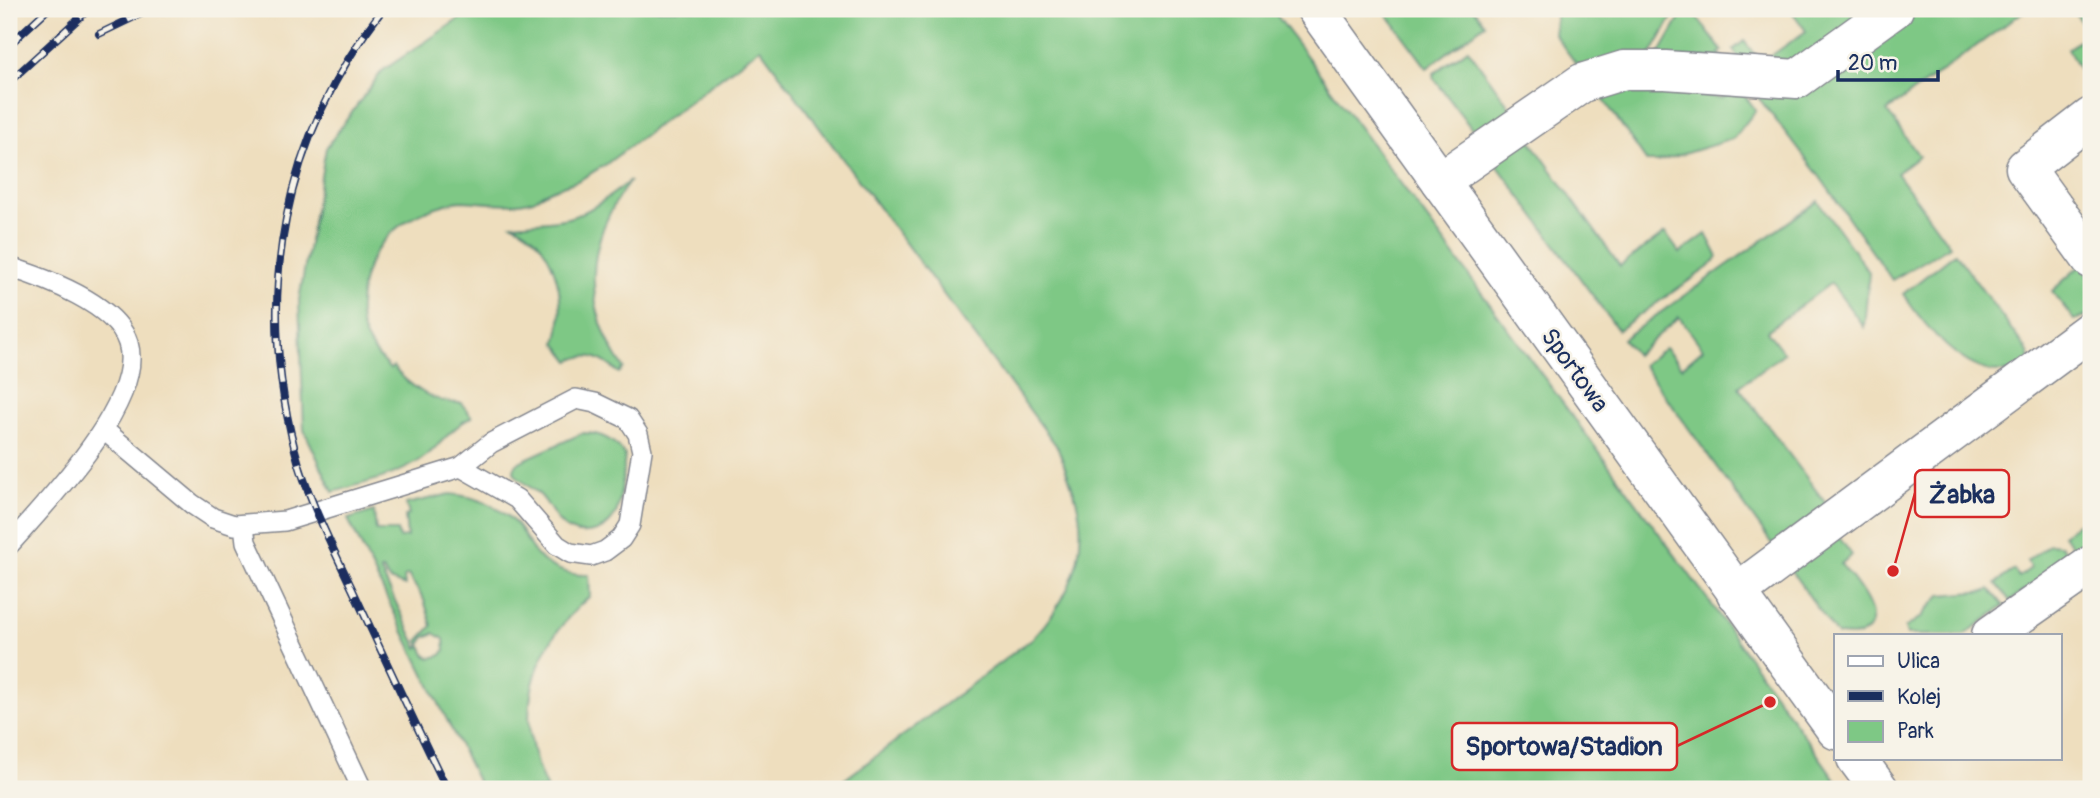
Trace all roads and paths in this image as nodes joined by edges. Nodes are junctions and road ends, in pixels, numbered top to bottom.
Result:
1 (1316, 9) edge
2 (1894, 9) edge
3 (2091, 117) edge
4 (1440, 181) junction
5 (2091, 258) edge
6 (9, 267) edge
7 (2091, 330) edge
8 (104, 430) junction
9 (461, 467) junction
10 (244, 525) junction
11 (9, 545) edge
12 (2091, 565) edge
13 (1736, 593) junction
14 (1992, 634) edge
15 (1834, 727) edge
16 (1857, 760) edge
17 (362, 789) edge
18 (1879, 789) edge

1 - 4 street, Sportowa
2 - 4 street
3 - 5 street
4 - 13 street, Sportowa
6 - 8 lane
7 - 13 street
8 - 10 lane
8 - 11 lane
9 - 9 lane
9 - 10 lane
10 - 17 lane
12 - 14 street
13 - 15 street, Sportowa
16 - 18 street

